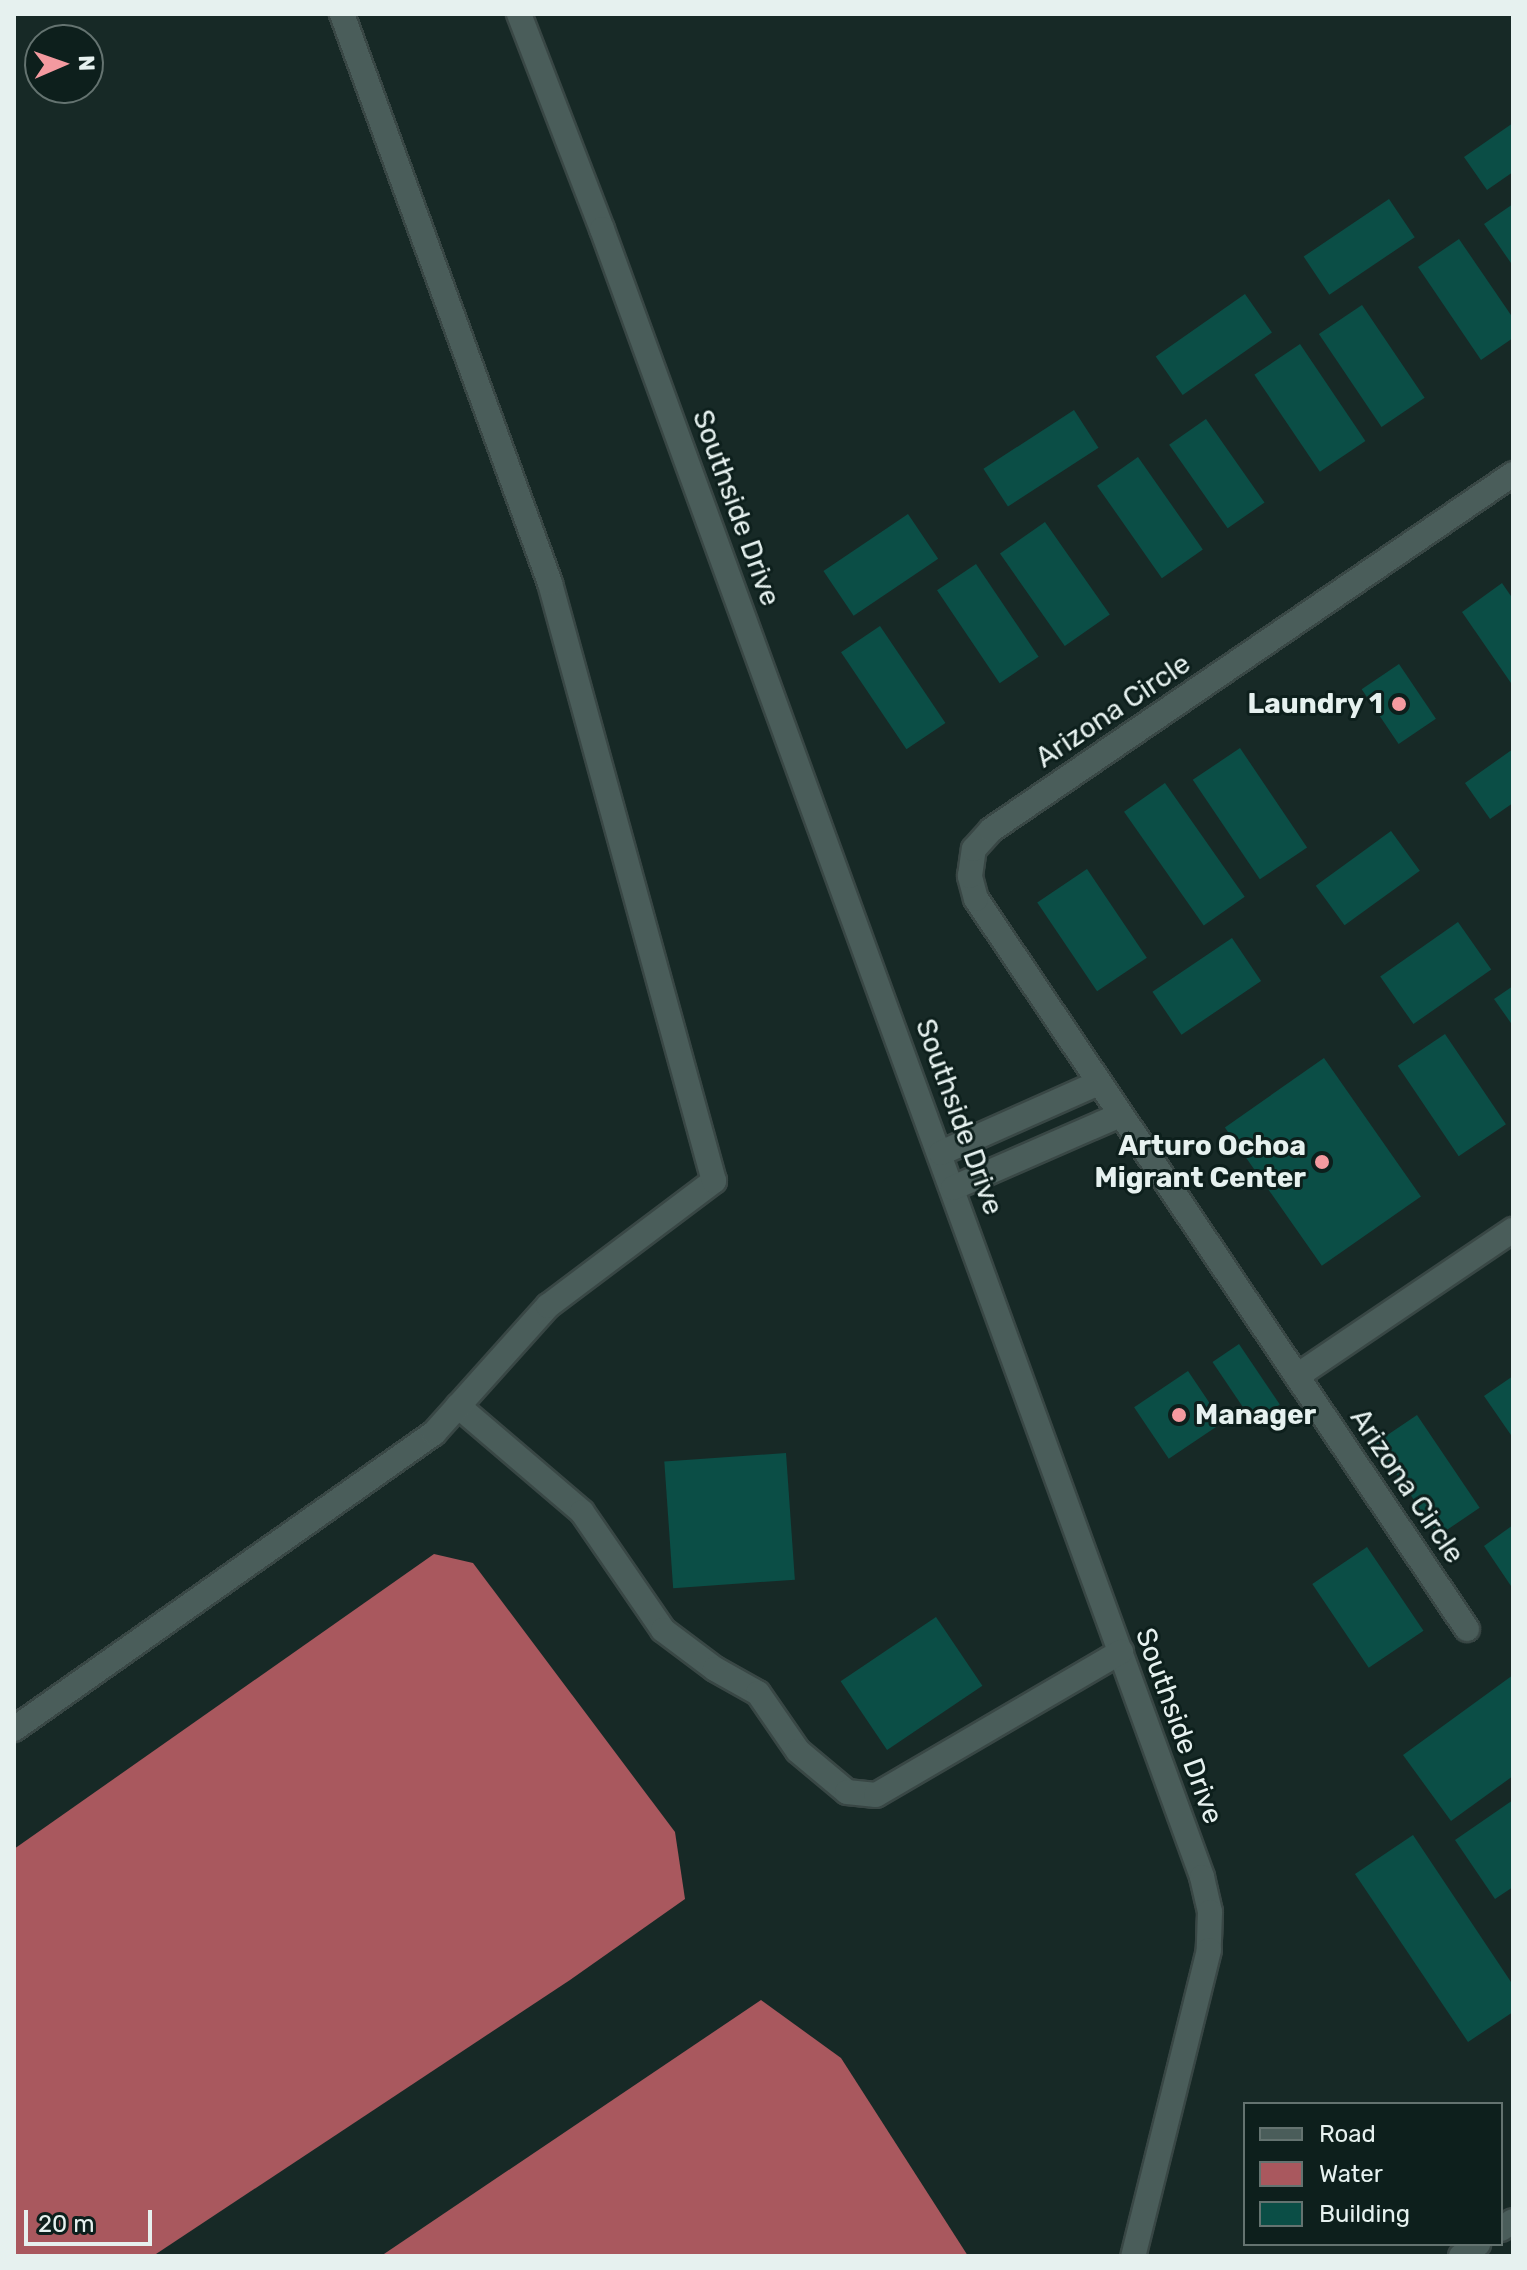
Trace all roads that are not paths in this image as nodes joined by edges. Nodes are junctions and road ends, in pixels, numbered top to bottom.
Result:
1 (342, 14) edge
2 (519, 14) edge
3 (1513, 474) edge
4 (1098, 1083) junction
5 (1120, 1115) junction
6 (941, 1153) junction
7 (953, 1188) junction
8 (1513, 1230) edge
9 (1297, 1376) junction
10 (458, 1406) junction
11 (1467, 1629) dead end
12 (1121, 1652) junction
13 (14, 1729) edge
14 (1133, 2256) edge

1 - 10 street
2 - 6 street, Southside Drive
3 - 4 street, Arizona Circle
4 - 5 street, Arizona Circle
4 - 6 street
5 - 7 street
5 - 9 street, Arizona Circle
6 - 7 street, Southside Drive
7 - 12 street, Southside Drive
8 - 9 street
9 - 11 street, Arizona Circle
10 - 12 street
10 - 13 street
12 - 14 street, Southside Drive

